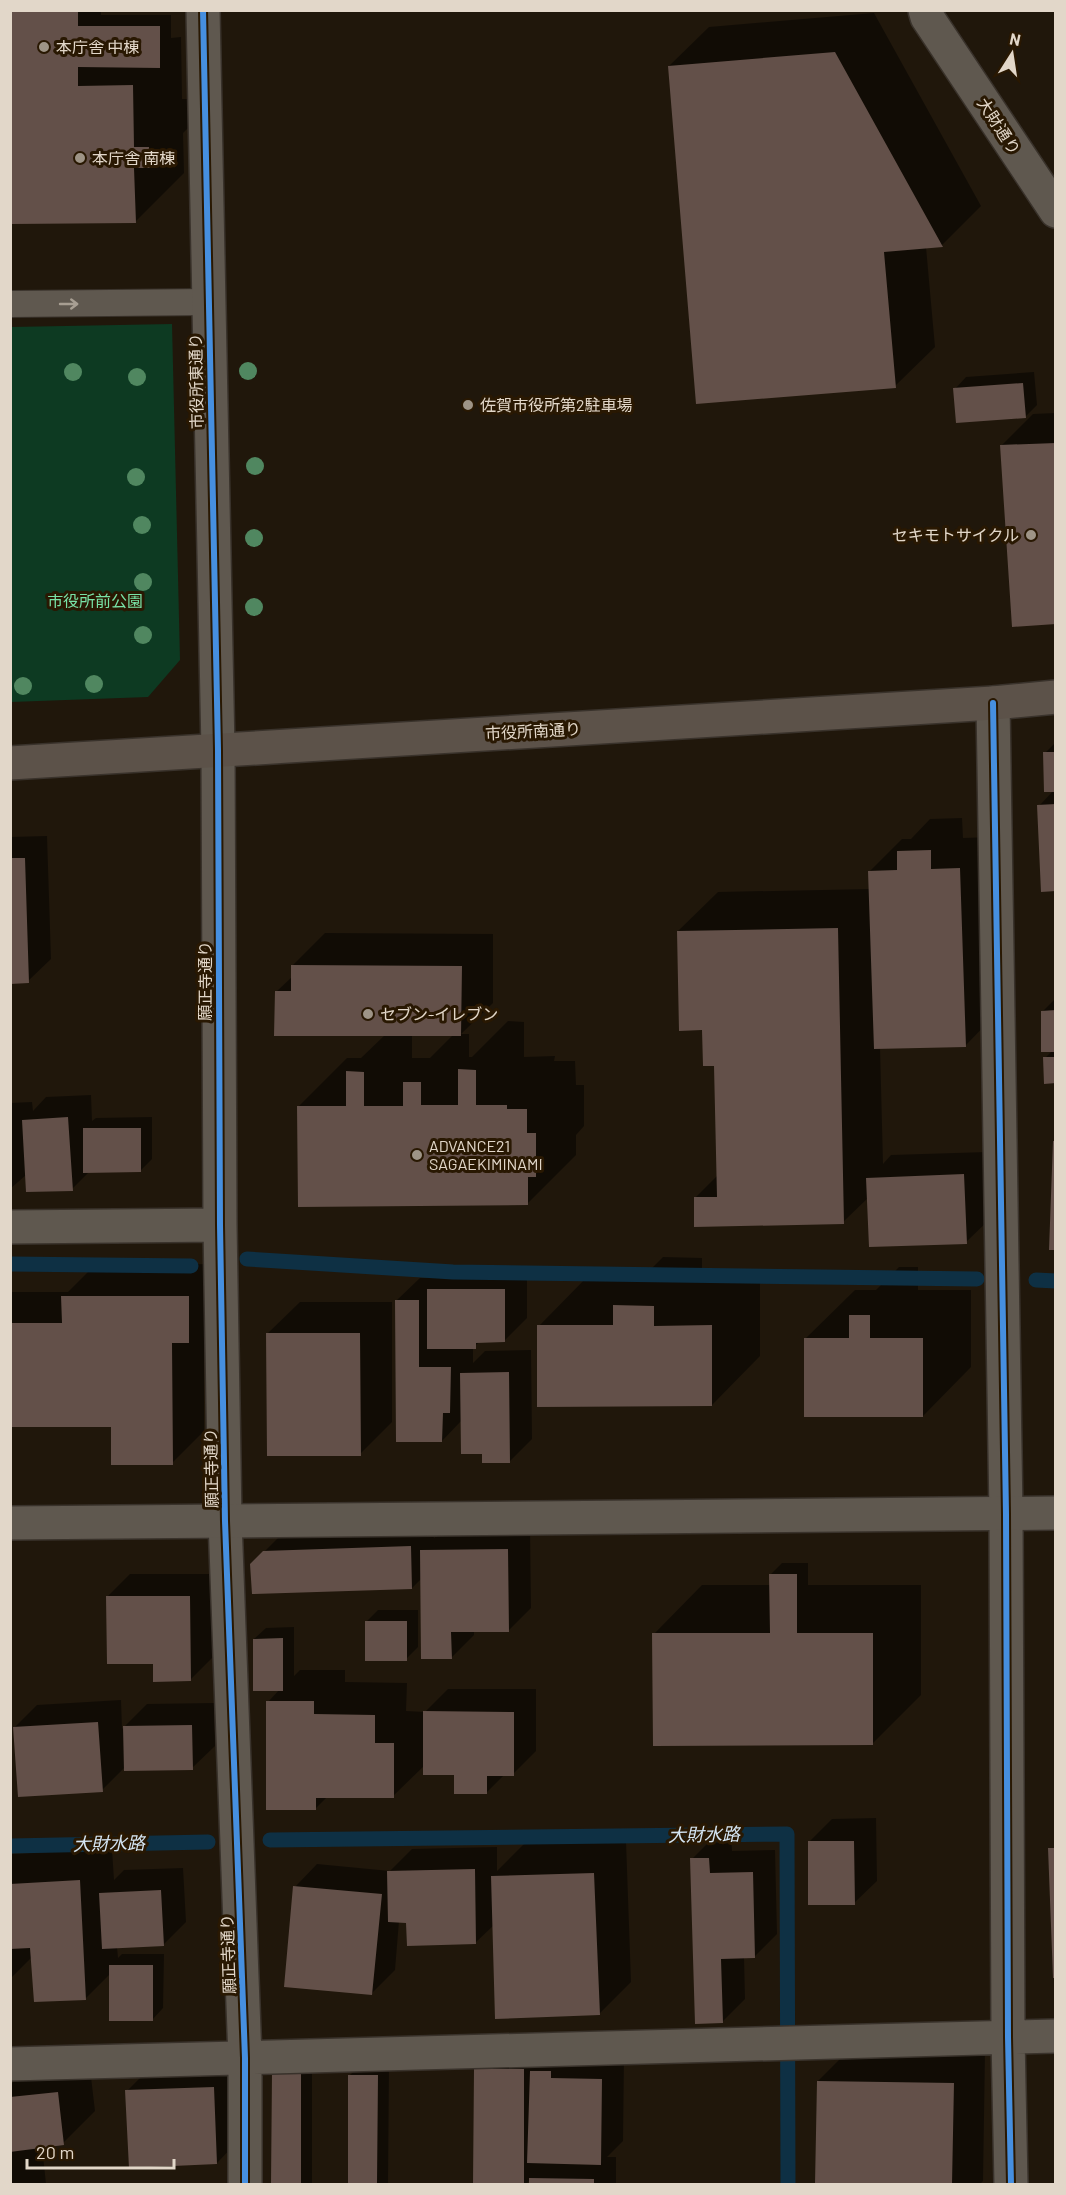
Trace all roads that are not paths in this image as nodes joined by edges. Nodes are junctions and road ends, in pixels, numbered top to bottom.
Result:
1 (203, 10) edge
2 (925, 10) edge
3 (1056, 211) edge
4 (208, 302) junction
5 (10, 304) edge
6 (1056, 697) edge
7 (993, 703) junction
8 (218, 750) junction
9 (10, 763) edge
10 (220, 1225) junction
11 (10, 1227) edge
12 (1056, 1513) edge
13 (1006, 1514) junction
14 (225, 1521) junction
15 (10, 1523) edge
16 (1056, 2036) edge
17 (1008, 2037) junction
18 (245, 2058) junction
19 (10, 2064) edge
20 (245, 2184) edge
21 (1011, 2184) edge

1 - 4 street, 市役所東通り
2 - 3 street, 大財通り
5 -> 4 lane
4 - 8 street, 市役所東通り
6 - 7 main road, 市役所南通り
7 - 8 main road, 市役所南通り
7 - 13 street
8 - 9 main road, 市役所南通り
8 - 10 street, 願正寺通り
10 - 11 street
10 - 14 street, 願正寺通り
12 - 13 street
13 - 14 street
13 - 17 street
14 - 15 street
14 - 18 street, 願正寺通り
16 - 17 street
17 - 18 street
17 - 21 street
18 - 19 street
18 - 20 street, 願正寺通り

